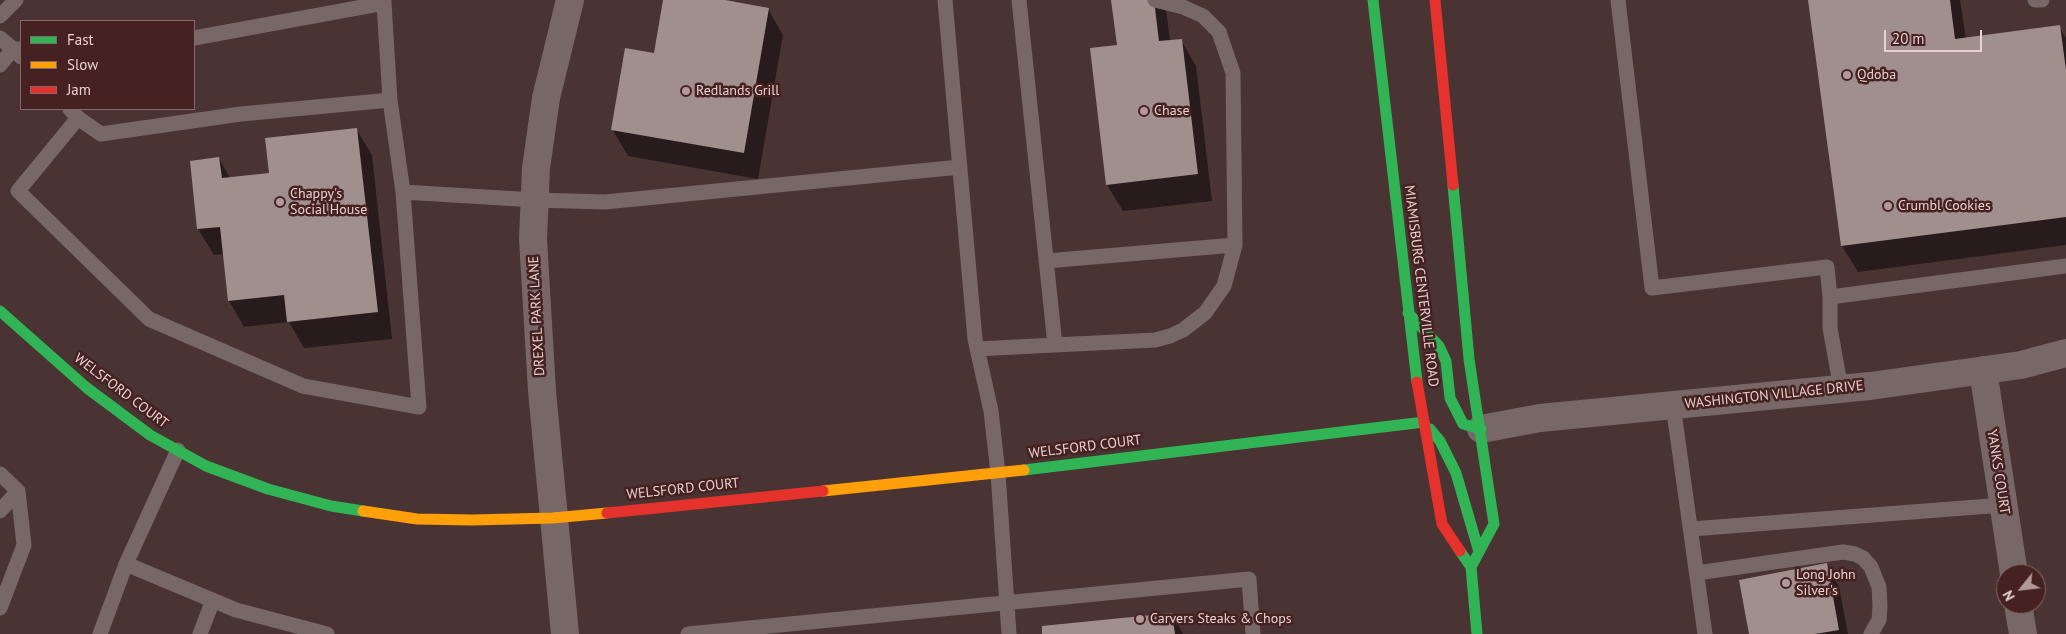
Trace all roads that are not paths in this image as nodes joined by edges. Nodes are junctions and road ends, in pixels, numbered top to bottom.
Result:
1 (16, 0) edge
2 (570, 0) edge
3 (945, 0) edge
4 (1019, 0) edge
5 (1155, 0) edge
6 (1373, 0) edge
7 (1436, 0) edge
8 (1618, 0) edge
9 (2035, 0) edge
10 (2042, 0) edge
11 (384, 2) edge
12 (0, 16) edge
13 (0, 38) edge
14 (195, 38) edge
15 (19, 52) edge
16 (0, 65) edge
17 (390, 100) junction
18 (74, 114) edge
19 (960, 167) junction
20 (403, 192) junction
21 (535, 200) junction
22 (1235, 246) junction
23 (1046, 261) junction
24 (2066, 266) edge
25 (1830, 296) junction
26 (0, 311) edge
27 (1408, 313) junction
28 (1054, 345) junction
29 (977, 349) junction
30 (2066, 353) edge
31 (1983, 370) junction
32 (1840, 389) junction
33 (1673, 405) junction
34 (1424, 422) junction
35 (1480, 429) junction
36 (178, 450) junction
37 (998, 473) junction
38 (0, 474) edge
39 (18, 491) junction
40 (2003, 505) junction
41 (0, 511) edge
42 (553, 518) junction
43 (1690, 530) junction
44 (1479, 552) junction
45 (126, 564) junction
46 (2012, 564) edge
47 (1471, 567) junction
48 (1696, 573) junction
49 (213, 600) junction
50 (1007, 603) junction
51 (0, 608) edge
52 (2020, 614) edge
53 (299, 630) edge
54 (100, 634) edge
55 (200, 634) edge
56 (327, 634) edge
57 (565, 634) edge
58 (688, 634) edge
59 (1009, 634) edge
60 (1253, 634) edge
61 (1477, 634) edge
62 (1705, 634) edge
63 (1871, 634) edge
64 (2023, 634) edge

1 - 12 lane
2 - 21 street, DREXEL PARK LANE
3 - 19 lane
4 - 23 lane
5 - 22 lane
6 - 27 main road, MIAMISBURG CENTERVILLE ROAD
7 - 35 main road
8 - 25 lane
9 - 10 lane
11 - 14 lane
11 - 17 lane
13 - 15 lane
15 - 16 lane
17 - 18 lane
17 - 20 lane
18 - 20 lane
19 - 21 lane
19 - 29 lane
20 - 21 lane
21 - 42 street, DREXEL PARK LANE
22 - 23 lane
22 - 28 lane
23 - 28 lane
24 - 25 lane
25 - 32 lane
26 - 36 main road, WELSFORD COURT
27 - 34 main road, MIAMISBURG CENTERVILLE ROAD
27 - 35 main road
28 - 29 lane
29 - 37 lane
30 - 31 street, WASHINGTON VILLAGE DRIVE
31 - 32 street, WASHINGTON VILLAGE DRIVE
31 - 40 street, YANKS COURT
32 - 33 street, WASHINGTON VILLAGE DRIVE
33 - 35 street, WASHINGTON VILLAGE DRIVE
33 - 43 lane
34 - 37 main road, WELSFORD COURT
34 - 44 main road
34 - 47 main road, MIAMISBURG CENTERVILLE ROAD
35 - 44 main road
36 - 42 main road, WELSFORD COURT
36 - 45 lane
37 - 42 main road, WELSFORD COURT
37 - 50 lane
38 - 39 lane
39 - 41 lane
39 - 51 lane
40 - 43 lane
40 - 46 street, YANKS COURT
42 - 57 street, DREXEL PARK LANE
43 - 48 lane
44 - 47 main road
45 - 49 lane
45 - 54 lane
47 - 61 main road, MIAMISBURG CENTERVILLE ROAD
48 - 62 lane
48 - 63 lane
49 - 53 lane
49 - 55 lane
50 - 58 lane
50 - 59 lane
50 - 60 lane
52 - 64 street
53 - 56 lane

